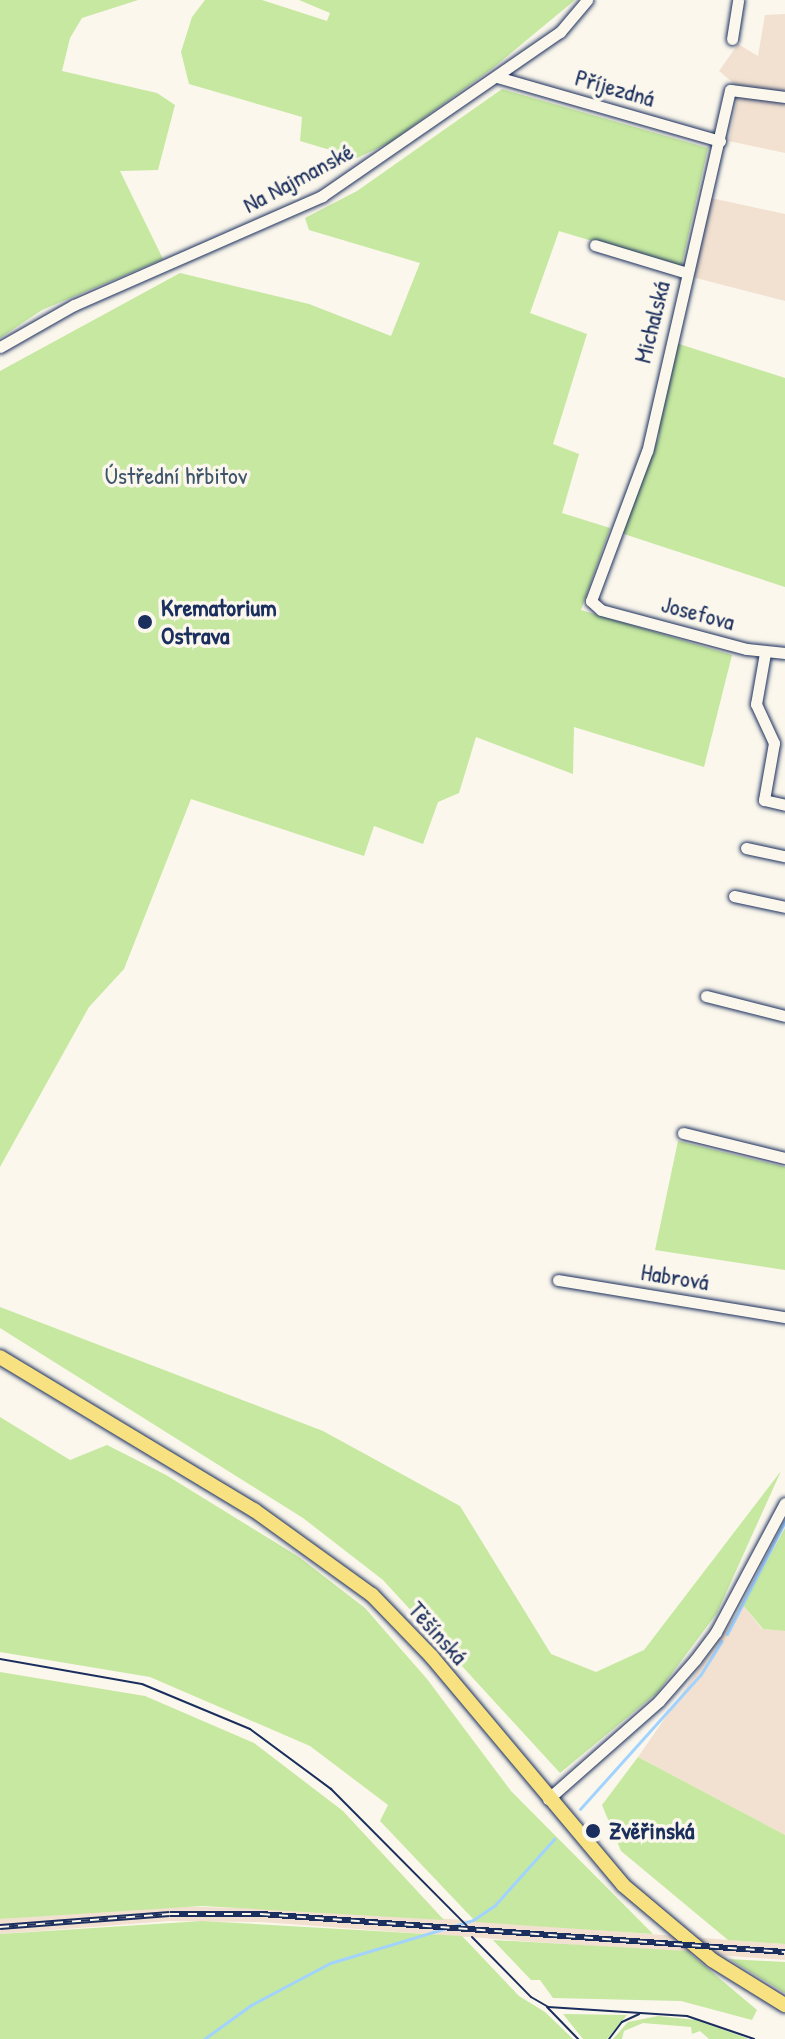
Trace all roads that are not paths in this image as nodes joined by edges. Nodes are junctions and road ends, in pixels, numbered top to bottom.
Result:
1 (587, 0) edge
2 (738, 0) edge
3 (732, 39) dead end
4 (497, 77) junction
5 (785, 97) edge
6 (720, 141) junction
7 (595, 245) dead end
8 (687, 273) junction
9 (0, 347) edge
10 (601, 610) joint
11 (765, 653) junction
12 (785, 653) edge
13 (785, 805) edge
14 (746, 848) dead end
15 (785, 856) edge
16 (734, 896) dead end
17 (785, 907) edge
18 (706, 996) dead end
19 (785, 1016) edge
20 (683, 1133) dead end
21 (785, 1158) edge
22 (558, 1280) dead end
23 (785, 1317) edge
24 (0, 1357) edge
25 (785, 1503) edge
26 (548, 1799) junction
27 (785, 2005) edge

1 - 4 street, Na Najmanské
2 - 3 street
4 - 6 street, Příjezdná
4 - 9 street, Na Najmanské
5 - 6 street, Michalská
6 - 8 street, Michalská
7 - 8 street
8 - 10 street, Michalská
10 - 11 street, Josefova
11 - 12 street, Josefova
11 - 13 street
14 - 15 street
16 - 17 street
18 - 19 street
20 - 21 street
22 - 23 street, Habrová
24 - 26 main road, Těšínská
25 - 26 street
26 - 27 main road, Těšínská

